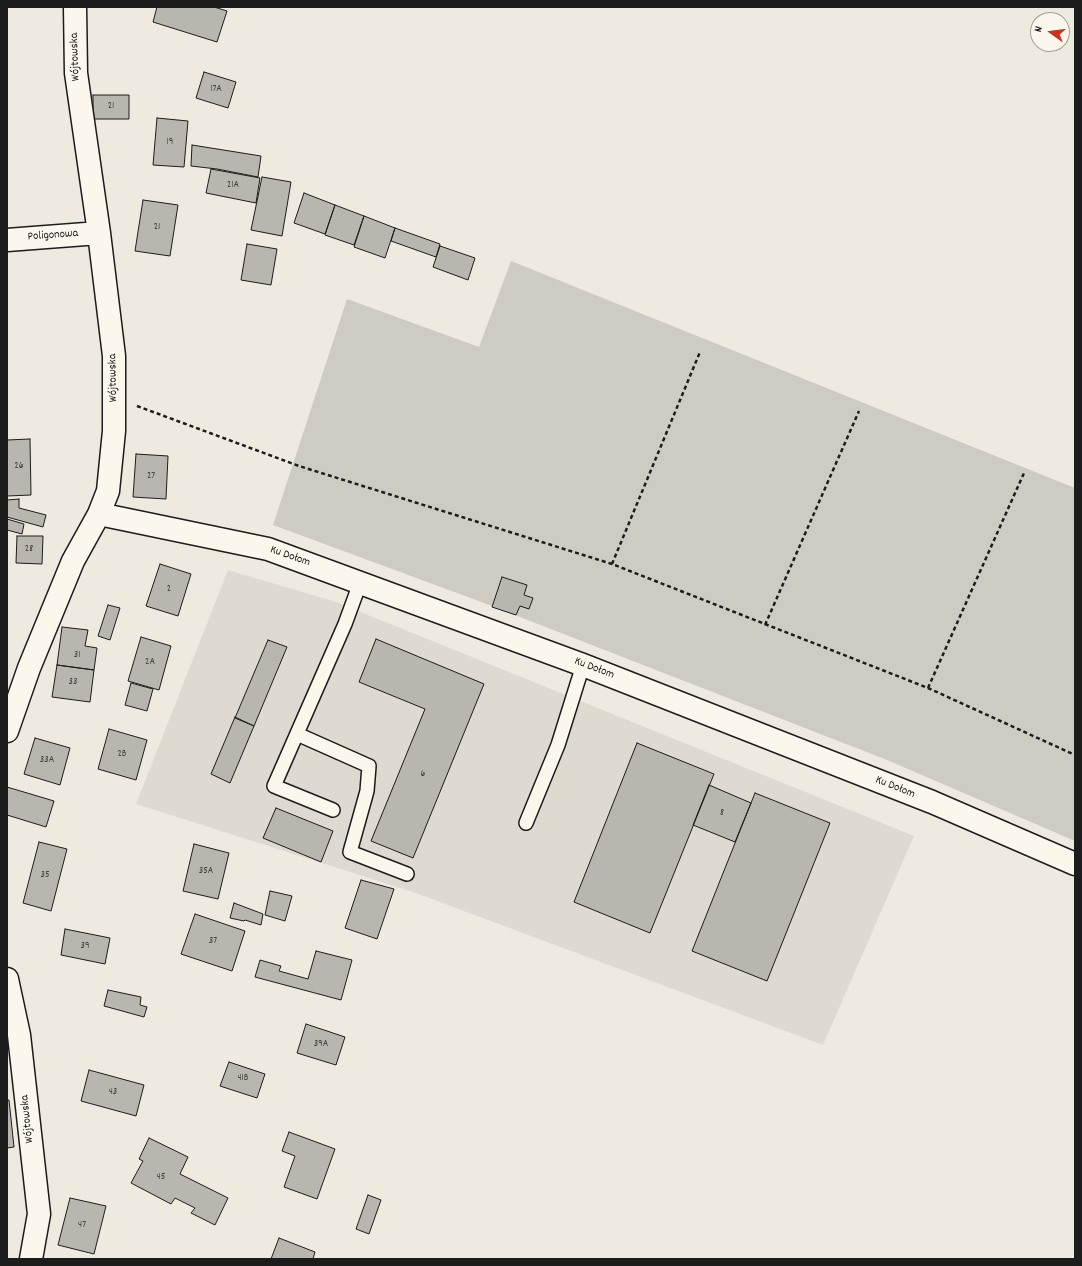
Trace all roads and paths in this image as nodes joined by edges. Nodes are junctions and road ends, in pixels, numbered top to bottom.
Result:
1 (75, 7) edge
2 (99, 233) junction
3 (7, 240) edge
4 (700, 352) dead end
5 (114, 397) junction
6 (859, 411) dead end
7 (1024, 473) dead end
8 (100, 514) junction
9 (612, 564) junction
10 (360, 583) junction
11 (765, 625) junction
12 (583, 664) junction
13 (928, 688) junction
14 (7, 731) edge
15 (297, 734) junction
16 (1075, 755) edge
17 (333, 810) dead end
18 (526, 823) dead end
19 (1075, 864) edge
20 (407, 874) dead end
21 (7, 979) edge
22 (31, 1259) edge

1 - 2 street, Wójtowska
2 - 3 street, Poligonowa
2 - 5 street, Wójtowska
4 - 9 path
5 - 8 street, Wójtowska
5 - 9 path
6 - 11 path
7 - 13 path
8 - 10 street, Ku Dołom
8 - 14 street, Wójtowska
9 - 11 path
10 - 12 street, Ku Dołom
10 - 15 lane
11 - 13 path
12 - 18 lane
12 - 19 street, Ku Dołom
13 - 16 path
15 - 17 lane
15 - 20 lane
21 - 22 street, Wójtowska

